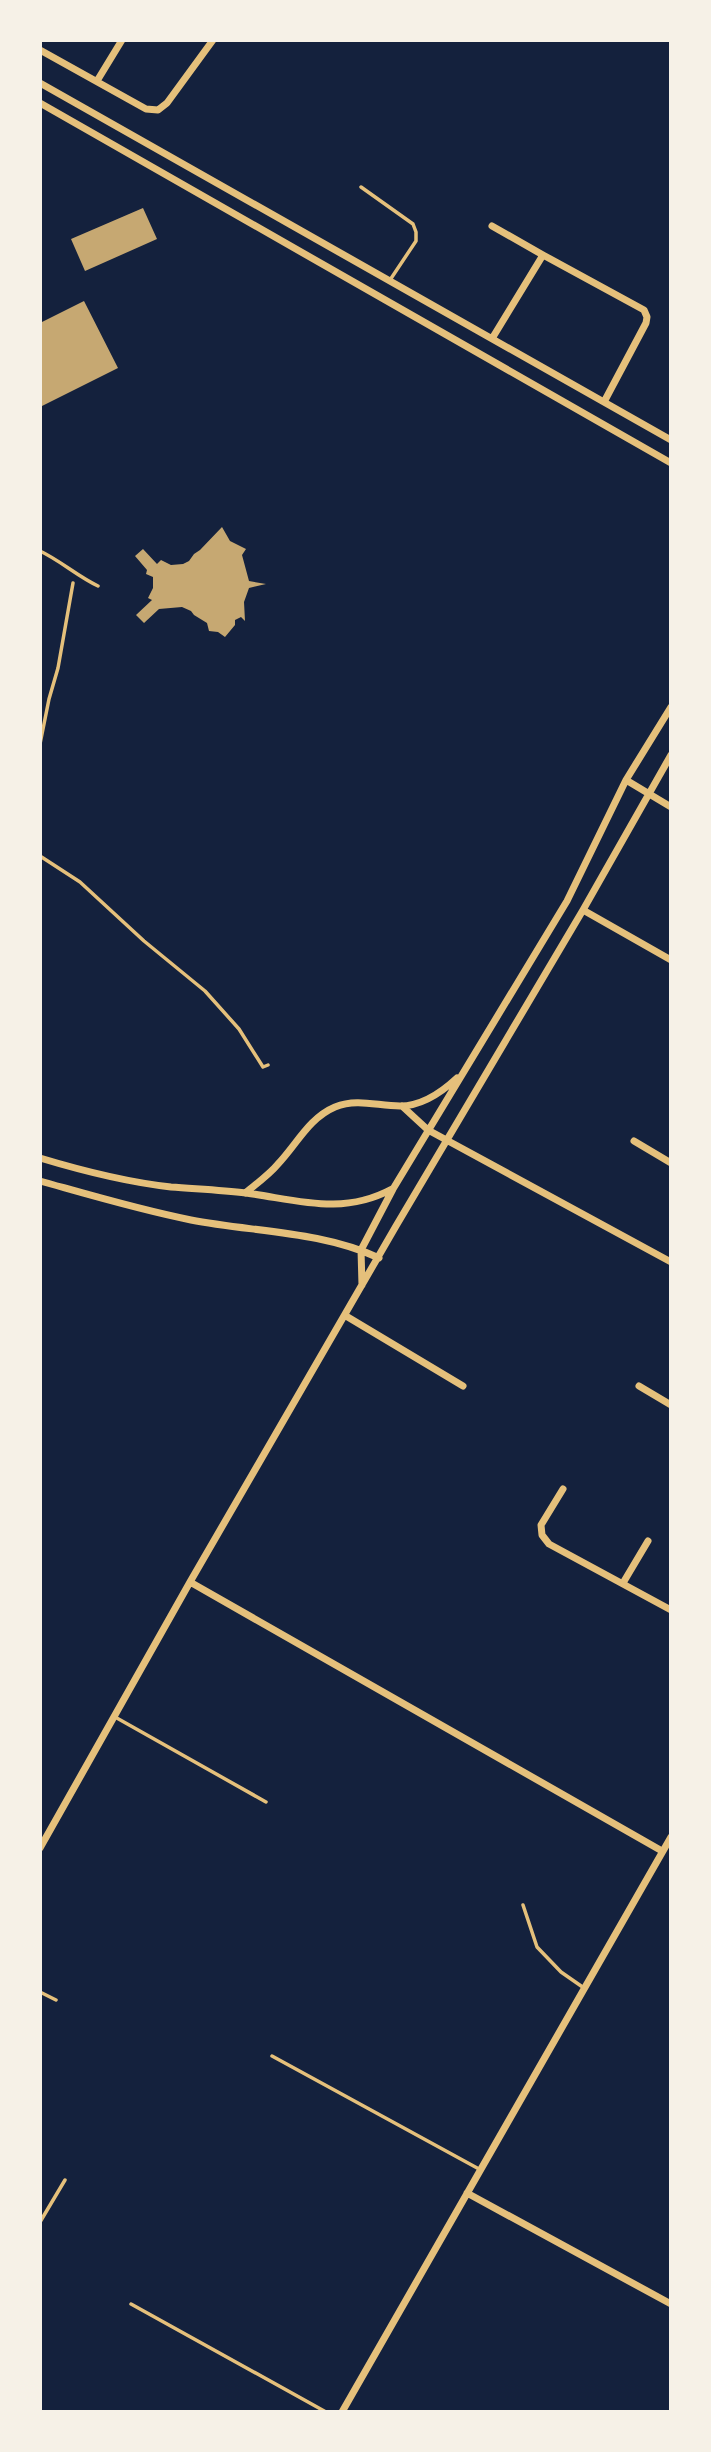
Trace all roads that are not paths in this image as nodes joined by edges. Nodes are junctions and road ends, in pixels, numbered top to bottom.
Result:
1 (122, 40) edge
2 (213, 40) edge
3 (40, 50) edge
4 (97, 81) junction
5 (40, 83) edge
6 (40, 103) edge
7 (361, 187) dead end
8 (492, 226) dead end
9 (543, 255) junction
10 (390, 280) junction
11 (493, 337) junction
12 (604, 402) junction
13 (671, 440) edge
14 (671, 463) edge
15 (40, 551) edge
16 (98, 586) dead end
17 (671, 707) edge
18 (671, 755) edge
19 (626, 780) junction
20 (649, 794) junction
21 (671, 807) edge
22 (583, 910) junction
23 (671, 960) edge
24 (466, 1071) junction
25 (402, 1106) junction
26 (428, 1130) junction
27 (447, 1139) junction
28 (634, 1141) dead end
29 (40, 1158) edge
30 (671, 1163) edge
31 (40, 1181) edge
32 (393, 1189) junction
33 (245, 1193) junction
34 (361, 1250) junction
35 (379, 1258) junction
36 (671, 1262) edge
37 (362, 1286) junction
38 (345, 1316) junction
39 (463, 1386) dead end
40 (639, 1386) dead end
41 (671, 1405) edge
42 (563, 1489) dead end
43 (648, 1541) dead end
44 (190, 1582) junction
45 (623, 1583) junction
46 (671, 1610) edge
47 (113, 1716) junction
48 (266, 1802) dead end
49 (671, 1837) edge
50 (40, 1847) edge
51 (662, 1851) junction
52 (671, 1856) edge
53 (523, 1905) dead end
54 (584, 1988) junction
55 (40, 1992) edge
56 (56, 2000) dead end
57 (272, 2056) dead end
58 (481, 2170) junction
59 (65, 2180) dead end
60 (467, 2193) junction
61 (40, 2222) edge
62 (131, 2304) dead end
63 (671, 2304) edge
64 (326, 2412) edge
65 (342, 2412) edge

1 - 4 street
2 - 4 street
3 - 4 street
5 - 10 street
6 - 14 street
7 - 10 lane
8 - 9 street
9 - 11 street
9 - 12 street
10 - 11 street
11 - 12 street
12 - 13 street
15 - 16 lane
17 - 19 street
18 - 20 street
19 - 20 street
19 - 24 street
20 - 21 street
20 - 22 street
22 - 23 street
22 - 27 street
24 - 25 street
24 - 26 street
25 - 26 street
25 - 33 street
26 - 27 street
26 - 32 street
27 - 35 street
27 - 36 street
28 - 30 street
29 - 33 street
31 - 34 street
32 - 33 street
32 - 34 street
34 - 35 street
34 - 37 street
35 - 37 street
37 - 38 street
38 - 39 street
38 - 44 street
40 - 41 street
42 - 45 street
43 - 45 street
44 - 47 street
44 - 51 street
45 - 46 street
47 - 48 lane
47 - 50 street
49 - 51 street
51 - 52 lane
51 - 54 street
53 - 54 lane
54 - 58 street
55 - 56 lane
57 - 58 lane
58 - 60 street
59 - 61 lane
60 - 63 street
60 - 65 street
62 - 64 lane

